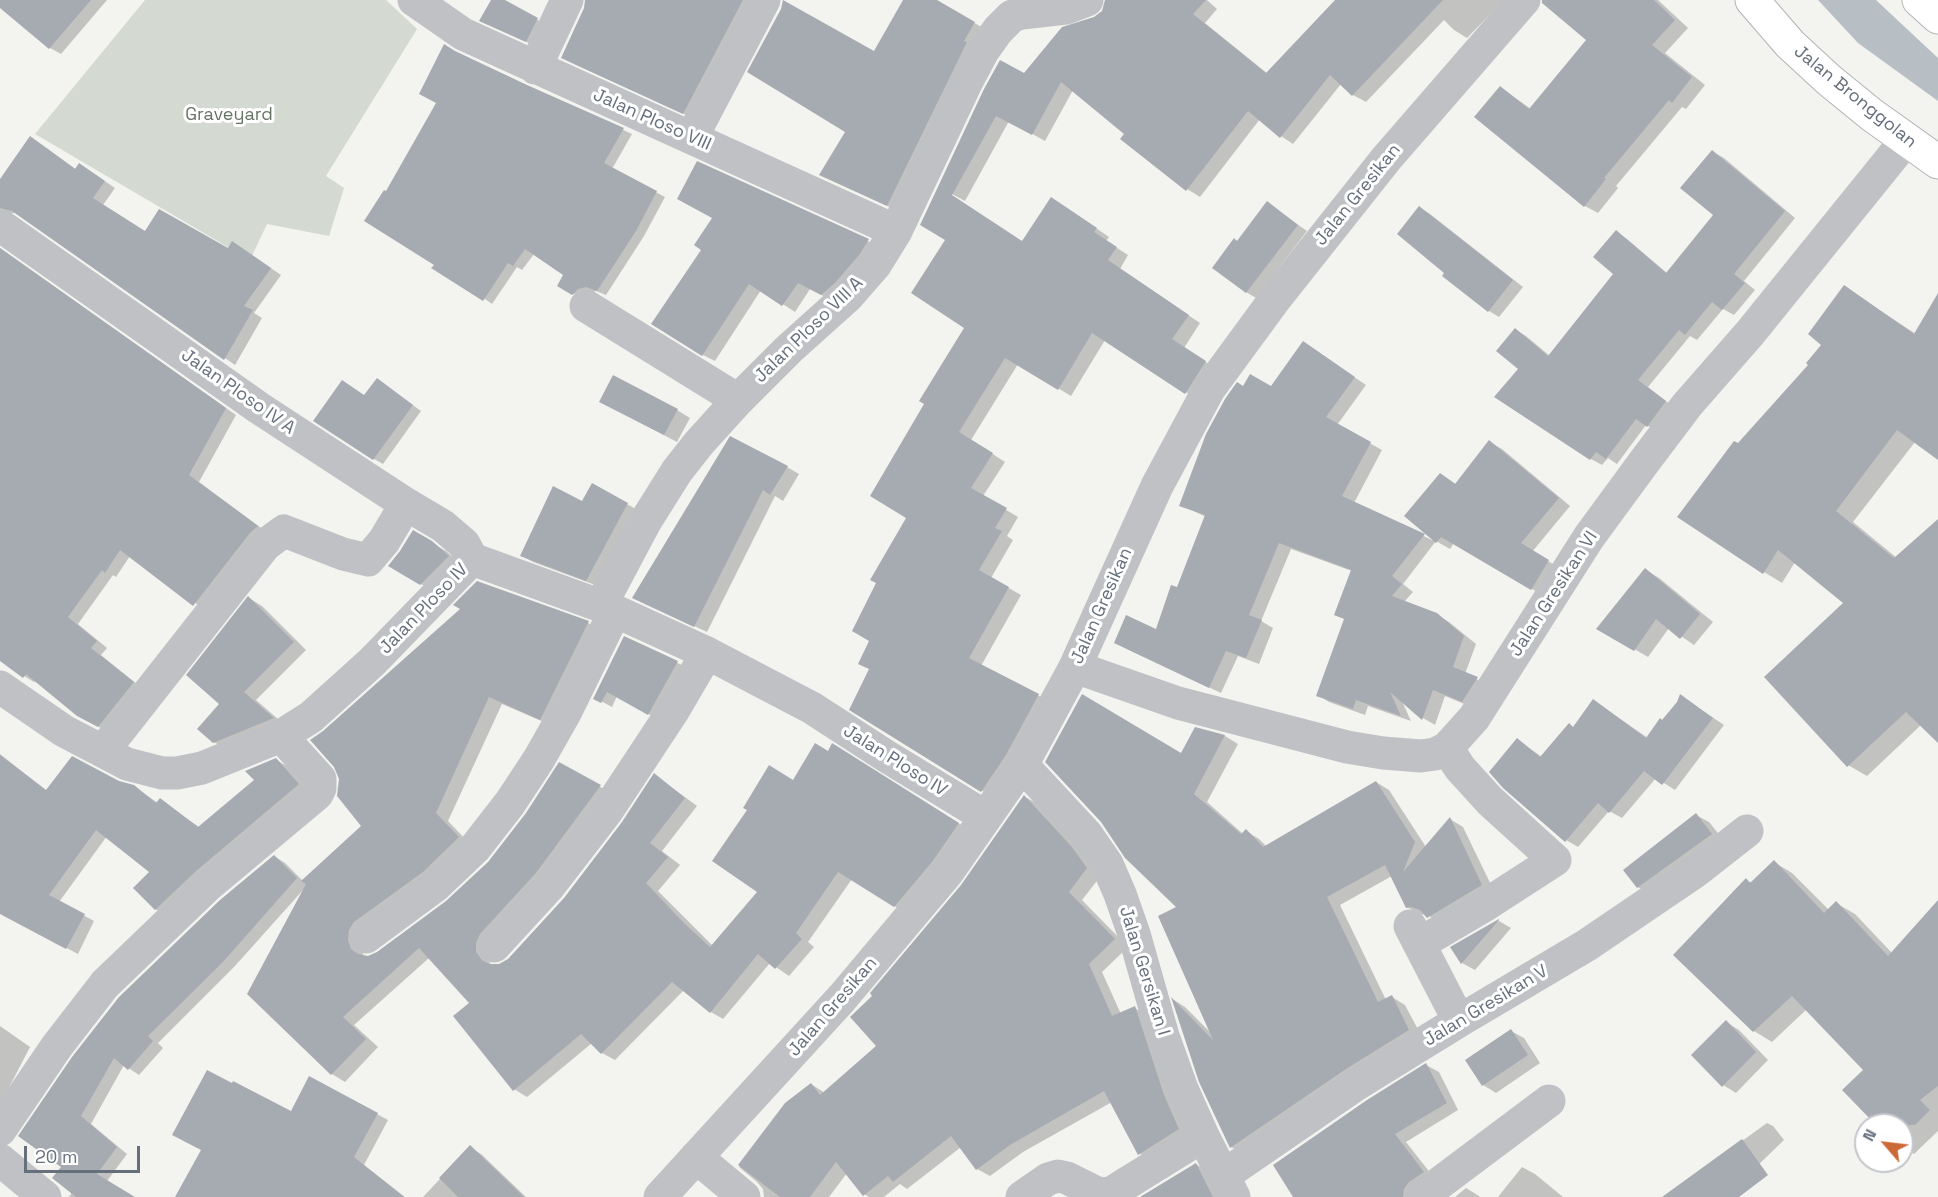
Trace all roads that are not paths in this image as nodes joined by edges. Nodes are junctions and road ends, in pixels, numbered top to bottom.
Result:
1 (414, 0) edge
2 (567, 0) edge
3 (764, 0) edge
4 (1087, 0) edge
5 (1524, 0) edge
6 (1752, 0) edge
7 (1919, 0) edge
8 (1938, 17) edge
9 (535, 68) junction
10 (692, 137) junction
11 (1906, 140) junction
12 (1938, 162) edge
13 (1, 226) edge
14 (896, 231) junction
15 (586, 306) dead end
16 (738, 400) junction
17 (406, 504) junction
18 (472, 559) junction
19 (608, 608) junction
20 (706, 653) junction
21 (1075, 667) junction
22 (0, 687) edge
23 (280, 736) junction
24 (1447, 748) junction
25 (103, 751) junction
26 (1022, 765) junction
27 (986, 817) junction
28 (1747, 831) dead end
29 (366, 937) dead end
30 (494, 946) dead end
31 (1459, 1021) junction
32 (1549, 1101) dead end
33 (0, 1130) edge
34 (1203, 1136) junction
35 (696, 1157) junction
36 (0, 1160) edge
37 (1228, 1186) edge
38 (45, 1197) edge
39 (660, 1197) edge
40 (744, 1197) edge
41 (1022, 1197) edge
42 (1421, 1197) edge

1 - 9 street, Jalan Ploso VIII
2 - 9 street
3 - 10 street
4 - 14 street, Jalan Ploso VIII A
5 - 21 street, Jalan Gresikan
6 - 11 main road, Jalan Bronggolan
7 - 8 main road
9 - 10 street, Jalan Ploso VIII
10 - 14 street, Jalan Ploso VIII
11 - 12 main road, Jalan Bronggolan
11 - 24 street, Jalan Gresikan VI
13 - 17 street, Jalan Ploso IV A
14 - 16 street, Jalan Ploso VIII A
15 - 16 street
16 - 19 street, Jalan Ploso VIII A
17 - 18 street, Jalan Ploso IV A
17 - 25 street
18 - 19 street, Jalan Ploso IV
18 - 23 street, Jalan Ploso IV
19 - 20 street, Jalan Ploso IV
19 - 29 street, Jalan Ploso VIII A
20 - 27 street, Jalan Ploso IV
20 - 30 street
21 - 24 street
21 - 26 street, Jalan Gresikan
22 - 25 street, Jalan Ploso IV
23 - 25 street, Jalan Ploso IV
23 - 33 street
24 - 31 street
26 - 27 street, Jalan Gresikan
26 - 34 street, Jalan Gersikan I
27 - 35 street, Jalan Gresikan
28 - 31 street, Jalan Gresikan V
31 - 37 street, Jalan Gresikan V
32 - 42 street
34 - 37 street, Jalan Gersikan I
34 - 41 street
35 - 39 street, Jalan Gresikan
35 - 40 street
36 - 38 street

